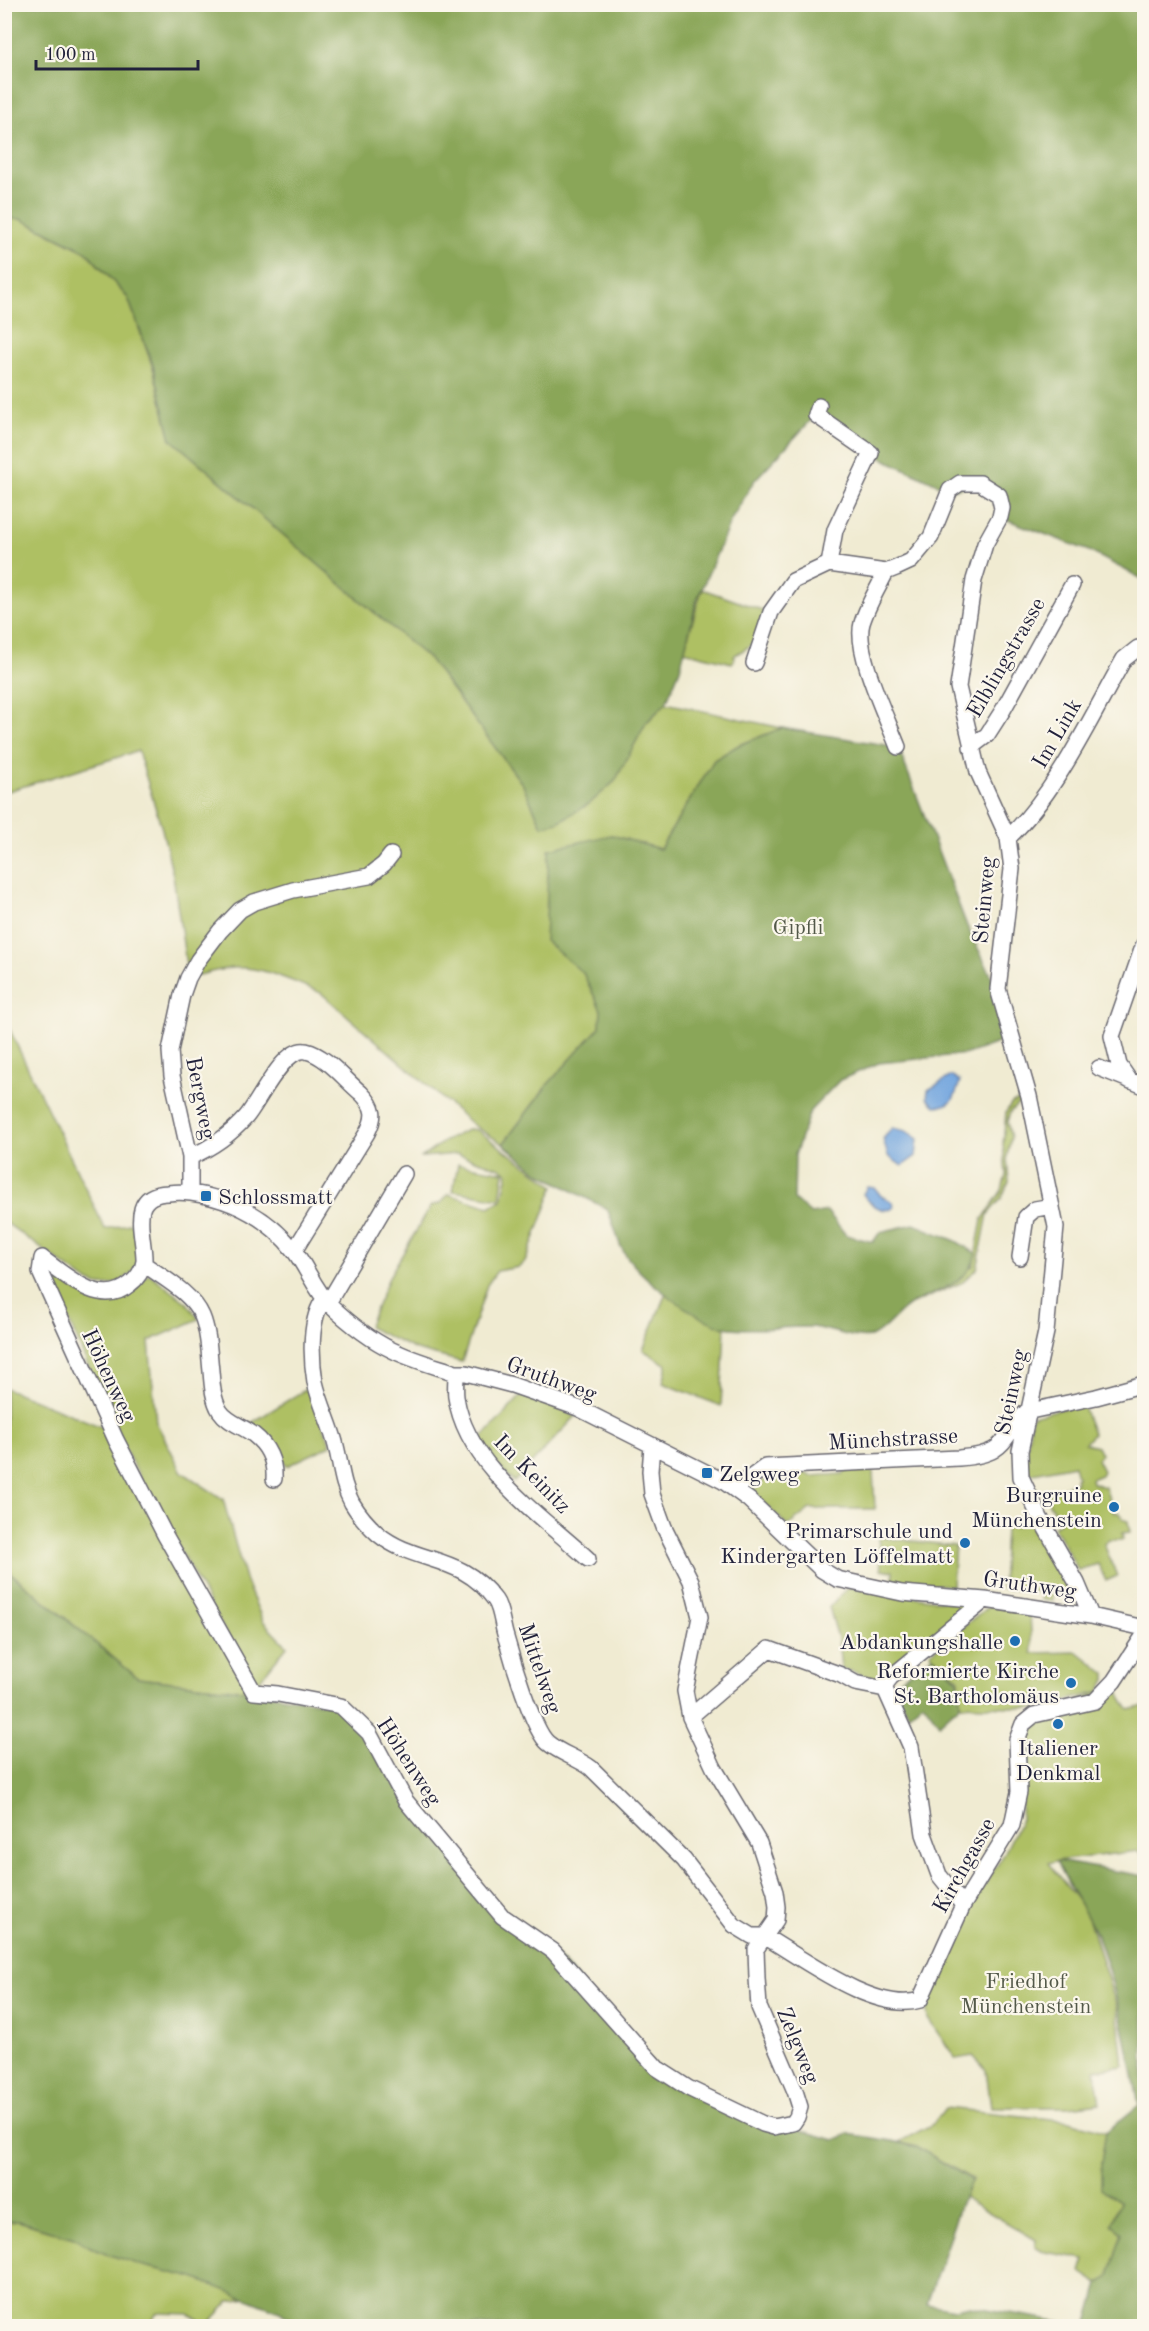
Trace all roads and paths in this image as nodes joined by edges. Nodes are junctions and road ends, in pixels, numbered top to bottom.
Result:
1 (819, 406) dead end
2 (829, 564) junction
3 (886, 572) junction
4 (1072, 585) dead end
5 (1138, 648) dead end
6 (754, 663) dead end
7 (898, 747) dead end
8 (971, 747) junction
9 (1008, 838) junction
10 (391, 855) dead end
11 (1144, 944) edge
12 (1099, 1068) dead end
13 (1137, 1084) edge
14 (190, 1157) junction
15 (404, 1173) dead end
16 (190, 1192) junction
17 (1052, 1206) junction
18 (294, 1251) junction
19 (1020, 1257) dead end
20 (144, 1264) junction
21 (327, 1300) junction
22 (456, 1374) junction
23 (1144, 1384) edge
24 (1029, 1409) junction
25 (652, 1446) junction
26 (274, 1479) dead end
27 (735, 1489) junction
28 (588, 1559) dead end
29 (985, 1600) junction
30 (1091, 1616) junction
31 (1144, 1628) edge
32 (1144, 1635) edge
33 (885, 1689) junction
34 (690, 1717) junction
35 (963, 1905) junction
36 (764, 1936) junction
37 (920, 2000) joint
38 (793, 2123) joint

1 - 2 street
2 - 3 street
2 - 6 street
3 - 7 street
3 - 8 street, Steinweg
4 - 8 street, Elblingstrasse
5 - 9 street, Im Link
8 - 9 street, Steinweg
9 - 17 street, Steinweg
10 - 14 street, Bergweg
11 - 13 street
12 - 13 street
14 - 16 street, Bergweg
14 - 18 street
15 - 21 street, Mittelweg
16 - 18 street, Gruthweg
16 - 20 street, Gruthweg
17 - 19 street
17 - 24 street, Steinweg
18 - 21 street, Gruthweg
20 - 26 street
20 - 38 street, Höhenweg
21 - 22 street, Gruthweg
21 - 36 street, Mittelweg
22 - 25 street, Gruthweg
22 - 28 street, Im Keinitz
23 - 24 street
24 - 27 street, Münchstrasse
24 - 30 street, Steinweg
25 - 27 street, Gruthweg
25 - 34 street, Zelgweg
27 - 29 street, Gruthweg
29 - 30 street, Gruthweg
29 - 33 street
30 - 31 street, Gruthweg
32 - 35 street, Kirchgasse
33 - 34 street
33 - 35 street
34 - 36 street, Zelgweg
35 - 37 street, Kirchgasse
36 - 37 street, Mittelweg
36 - 38 street, Zelgweg

